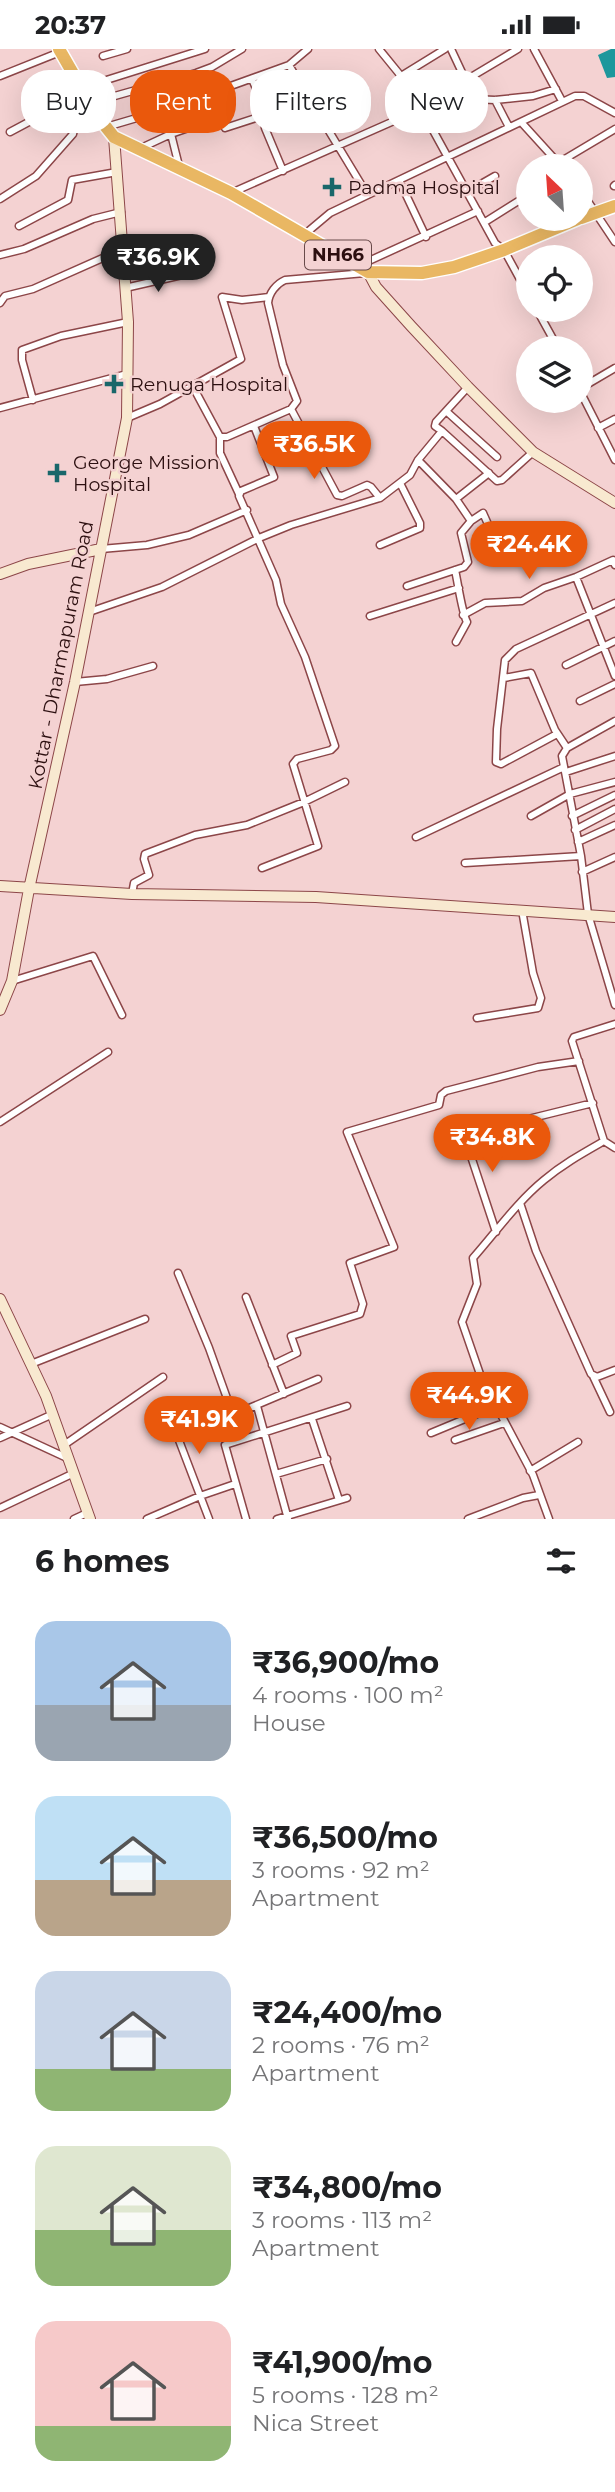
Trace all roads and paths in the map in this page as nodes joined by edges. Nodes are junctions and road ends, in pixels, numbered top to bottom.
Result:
1 (127, 49) edge
2 (205, 49) edge
3 (242, 49) edge
4 (308, 49) edge
5 (379, 49) edge
6 (445, 49) edge
7 (451, 49) edge
8 (518, 49) edge
9 (534, 49) edge
10 (60, 50) edge
11 (103, 56) dead end
12 (289, 65) junction
13 (71, 70) edge
14 (276, 70) edge
15 (396, 70) edge
16 (411, 70) edge
17 (461, 70) edge
18 (484, 70) edge
19 (0, 76) edge
20 (250, 80) edge
21 (116, 82) edge
22 (116, 88) edge
23 (556, 89) junction
24 (488, 100) edge
25 (495, 100) junction
26 (562, 101) junction
27 (615, 113) edge
28 (250, 120) edge
29 (521, 122) junction
30 (385, 123) edge
31 (21, 126) edge
32 (509, 127) junction
33 (615, 129) edge
34 (116, 130) edge
35 (10, 132) dead end
36 (74, 133) edge
37 (110, 133) edge
38 (112, 133) edge
39 (267, 133) edge
40 (434, 133) edge
41 (171, 134) junction
42 (337, 146) junction
43 (139, 149) junction
44 (550, 154) edge
45 (577, 154) edge
46 (447, 157) junction
47 (179, 168) junction
48 (284, 171) junction
49 (117, 172) junction
50 (495, 176) dead end
51 (399, 180) junction
52 (467, 192) junction
53 (231, 193) junction
54 (367, 194) junction
55 (0, 199) edge
56 (516, 203) edge
57 (593, 207) edge
58 (615, 207) edge
59 (478, 211) junction
60 (596, 211) junction
61 (121, 212) junction
62 (593, 212) edge
63 (485, 222) junction
64 (19, 226) dead end
65 (549, 231) edge
66 (305, 234) junction
67 (426, 237) junction
68 (615, 242) edge
69 (123, 249) junction
70 (503, 250) junction
71 (0, 255) edge
72 (363, 269) junction
73 (516, 273) edge
74 (182, 275) dead end
75 (125, 288) junction
76 (269, 297) junction
77 (0, 303) edge
78 (128, 321) junction
79 (615, 368) edge
80 (127, 374) junction
81 (593, 383) edge
82 (192, 385) junction
83 (468, 387) junction
84 (33, 400) junction
85 (0, 408) edge
86 (291, 409) junction
87 (446, 411) junction
88 (591, 413) edge
89 (127, 418) junction
90 (615, 419) edge
91 (254, 426) junction
92 (598, 428) junction
93 (442, 431) junction
94 (220, 437) junction
95 (533, 452) junction
96 (497, 457) dead end
97 (418, 460) junction
98 (615, 460) edge
99 (489, 473) junction
100 (400, 483) junction
101 (239, 494) junction
102 (380, 498) junction
103 (456, 499) junction
104 (615, 503) edge
105 (247, 510) junction
106 (471, 521) junction
107 (259, 538) junction
108 (380, 545) dead end
109 (499, 548) dead end
110 (101, 549) junction
111 (615, 565) edge
112 (455, 570) junction
113 (0, 574) edge
114 (576, 577) junction
115 (407, 586) dead end
116 (459, 588) junction
117 (615, 603) edge
118 (89, 612) junction
119 (591, 613) junction
120 (463, 615) junction
121 (370, 616) dead end
122 (615, 641) edge
123 (456, 642) dead end
124 (602, 647) junction
125 (566, 665) dead end
126 (153, 666) dead end
127 (615, 676) edge
128 (504, 678) junction
129 (75, 682) junction
130 (615, 684) edge
131 (580, 701) dead end
132 (615, 721) edge
133 (557, 734) junction
134 (567, 748) junction
135 (615, 756) edge
136 (565, 770) junction
137 (345, 782) dead end
138 (615, 782) edge
139 (570, 794) junction
140 (615, 795) edge
141 (304, 802) junction
142 (615, 810) edge
143 (531, 816) dead end
144 (572, 816) junction
145 (615, 825) edge
146 (575, 830) junction
147 (416, 838) dead end
148 (578, 842) junction
149 (581, 856) junction
150 (615, 857) edge
151 (465, 863) dead end
152 (262, 868) dead end
153 (582, 872) junction
154 (0, 886) edge
155 (29, 889) junction
156 (132, 894) junction
157 (522, 910) junction
158 (588, 914) junction
159 (615, 917) edge
160 (12, 981) junction
161 (615, 1005) edge
162 (1, 1007) edge
163 (122, 1015) dead end
164 (477, 1018) dead end
165 (615, 1024) edge
166 (108, 1052) dead end
167 (579, 1061) junction
168 (593, 1104) junction
169 (0, 1122) edge
170 (461, 1126) dead end
171 (493, 1133) dead end
172 (604, 1141) junction
173 (615, 1148) edge
174 (520, 1203) junction
175 (496, 1232) junction
176 (178, 1273) dead end
177 (246, 1297) dead end
178 (0, 1299) edge
179 (145, 1319) dead end
180 (31, 1364) junction
181 (271, 1365) junction
182 (615, 1370) edge
183 (593, 1376) junction
184 (163, 1377) dead end
185 (318, 1379) dead end
186 (284, 1394) junction
187 (163, 1406) dead end
188 (257, 1406) junction
189 (347, 1406) dead end
190 (496, 1406) junction
191 (610, 1412) dead end
192 (53, 1414) junction
193 (312, 1419) junction
194 (504, 1423) junction
195 (0, 1427) edge
196 (12, 1433) junction
197 (265, 1433) junction
198 (431, 1433) dead end
199 (0, 1438) edge
200 (455, 1440) dead end
201 (578, 1443) dead end
202 (64, 1445) junction
203 (69, 1458) junction
204 (327, 1459) junction
205 (530, 1471) junction
206 (74, 1473) junction
207 (276, 1474) junction
208 (235, 1484) junction
209 (539, 1495) junction
210 (200, 1496) junction
211 (347, 1498) dead end
212 (339, 1500) junction
213 (0, 1508) edge
214 (88, 1516) edge
215 (288, 1517) edge
216 (74, 1519) edge
217 (147, 1519) edge
218 (209, 1519) edge
219 (246, 1519) edge
220 (277, 1519) edge
221 (468, 1519) edge
222 (549, 1519) edge

1 - 11 street
2 - 21 street
3 - 22 street
4 - 12 street
5 - 15 street
6 - 16 street
7 - 17 street
8 - 18 street
9 - 23 street
10 - 13 highway
10 - 19 street
12 - 14 street
12 - 42 street
20 - 34 street
23 - 25 street
23 - 26 street
24 - 25 street
25 - 32 street
26 - 27 street
26 - 29 street
28 - 41 street
29 - 32 street
29 - 44 street
30 - 42 street
31 - 35 street
32 - 46 street
33 - 45 street
36 - 55 street
37 - 49 main road, Kottar - Dharmapuram Road
38 - 43 highway, NH66
39 - 48 street
40 - 46 street
41 - 43 street
41 - 47 street
42 - 48 street
42 - 54 street
43 - 47 highway, NH66
46 - 51 street
46 - 52 street
47 - 53 highway, NH66
48 - 53 street
49 - 61 main road, Kottar - Dharmapuram Road
49 - 64 street
50 - 52 street
51 - 54 street
51 - 67 street
52 - 59 street
53 - 66 highway, NH66
54 - 66 street
56 - 63 street
57 - 60 street
58 - 60 highway, NH66
59 - 63 street
59 - 67 street
60 - 62 highway, NH66
60 - 68 street
61 - 69 main road, Kottar - Dharmapuram Road
61 - 71 street
63 - 70 street
65 - 70 highway, NH66
66 - 72 highway, NH66
67 - 72 street
69 - 75 main road, Kottar - Dharmapuram Road
69 - 77 street
70 - 72 highway, NH66
70 - 73 street
72 - 76 street
72 - 83 main road
74 - 75 street
75 - 78 main road, Kottar - Dharmapuram Road
76 - 82 street
76 - 86 street
78 - 80 main road, Kottar - Dharmapuram Road
78 - 84 street
79 - 81 street
80 - 84 street
80 - 89 main road, Kottar - Dharmapuram Road
82 - 89 street
82 - 94 street
83 - 87 street
83 - 95 main road
84 - 85 street
86 - 91 street
86 - 102 street
87 - 93 street
87 - 96 street
88 - 92 street
89 - 110 main road, Kottar - Dharmapuram Road
90 - 92 street
91 - 94 street
91 - 101 street
92 - 98 street
93 - 97 street
93 - 99 street
94 - 101 street
95 - 99 street
95 - 104 main road
97 - 100 street
97 - 103 street
99 - 103 street
100 - 102 street
100 - 108 street
101 - 105 street
102 - 107 street
103 - 106 street
105 - 107 street
105 - 110 street
106 - 109 street
106 - 112 street
107 - 118 street
107 - 141 street
110 - 113 main road
110 - 118 main road, Kottar - Dharmapuram Road
111 - 114 street
112 - 115 street
112 - 116 street
114 - 119 street
114 - 120 street
116 - 120 street
116 - 121 street
117 - 119 street
118 - 129 main road, Kottar - Dharmapuram Road
119 - 124 street
119 - 128 street
120 - 123 street
122 - 124 street
124 - 125 street
124 - 127 street
126 - 129 street
128 - 133 street
128 - 133 street
129 - 155 main road, Kottar - Dharmapuram Road
130 - 131 street
132 - 134 street
133 - 134 street
134 - 136 street
135 - 136 street
136 - 139 street
136 - 147 street
137 - 141 street
138 - 139 street
139 - 143 street
139 - 144 street
140 - 144 street
141 - 152 street
141 - 156 street
142 - 146 street
144 - 146 street
145 - 148 street
146 - 148 street
148 - 149 street
149 - 151 street
149 - 153 street
150 - 153 street
153 - 158 street
154 - 155 main road
155 - 156 main road
155 - 160 main road, Kottar - Dharmapuram Road
156 - 157 main road
157 - 158 main road
157 - 164 street
158 - 159 main road
158 - 161 street
160 - 162 main road, Kottar - Dharmapuram Road
160 - 163 street
165 - 167 street
166 - 169 street
167 - 168 street
167 - 181 street
168 - 171 street
168 - 172 street
170 - 175 street
172 - 173 street
172 - 174 street
174 - 175 street
174 - 183 street
175 - 190 street
176 - 188 street
177 - 181 street
178 - 180 main road
179 - 180 street
180 - 192 main road
181 - 186 street
182 - 183 street
183 - 191 street
184 - 202 street
185 - 186 street
186 - 188 street
187 - 210 street
188 - 197 street
189 - 193 street
190 - 194 street
190 - 198 street
192 - 196 street
192 - 202 main road
193 - 197 street
193 - 204 street
194 - 200 street
194 - 205 street
195 - 196 street
196 - 199 street
196 - 203 street
197 - 207 street
197 - 208 street
201 - 205 street
202 - 203 main road
203 - 206 main road
204 - 207 street
204 - 212 street
205 - 209 street
206 - 213 street
206 - 214 main road
207 - 215 street
208 - 210 street
208 - 219 street
209 - 221 street
209 - 222 street
210 - 217 street
210 - 218 street
211 - 212 street
212 - 215 street
214 - 216 street
215 - 220 street

